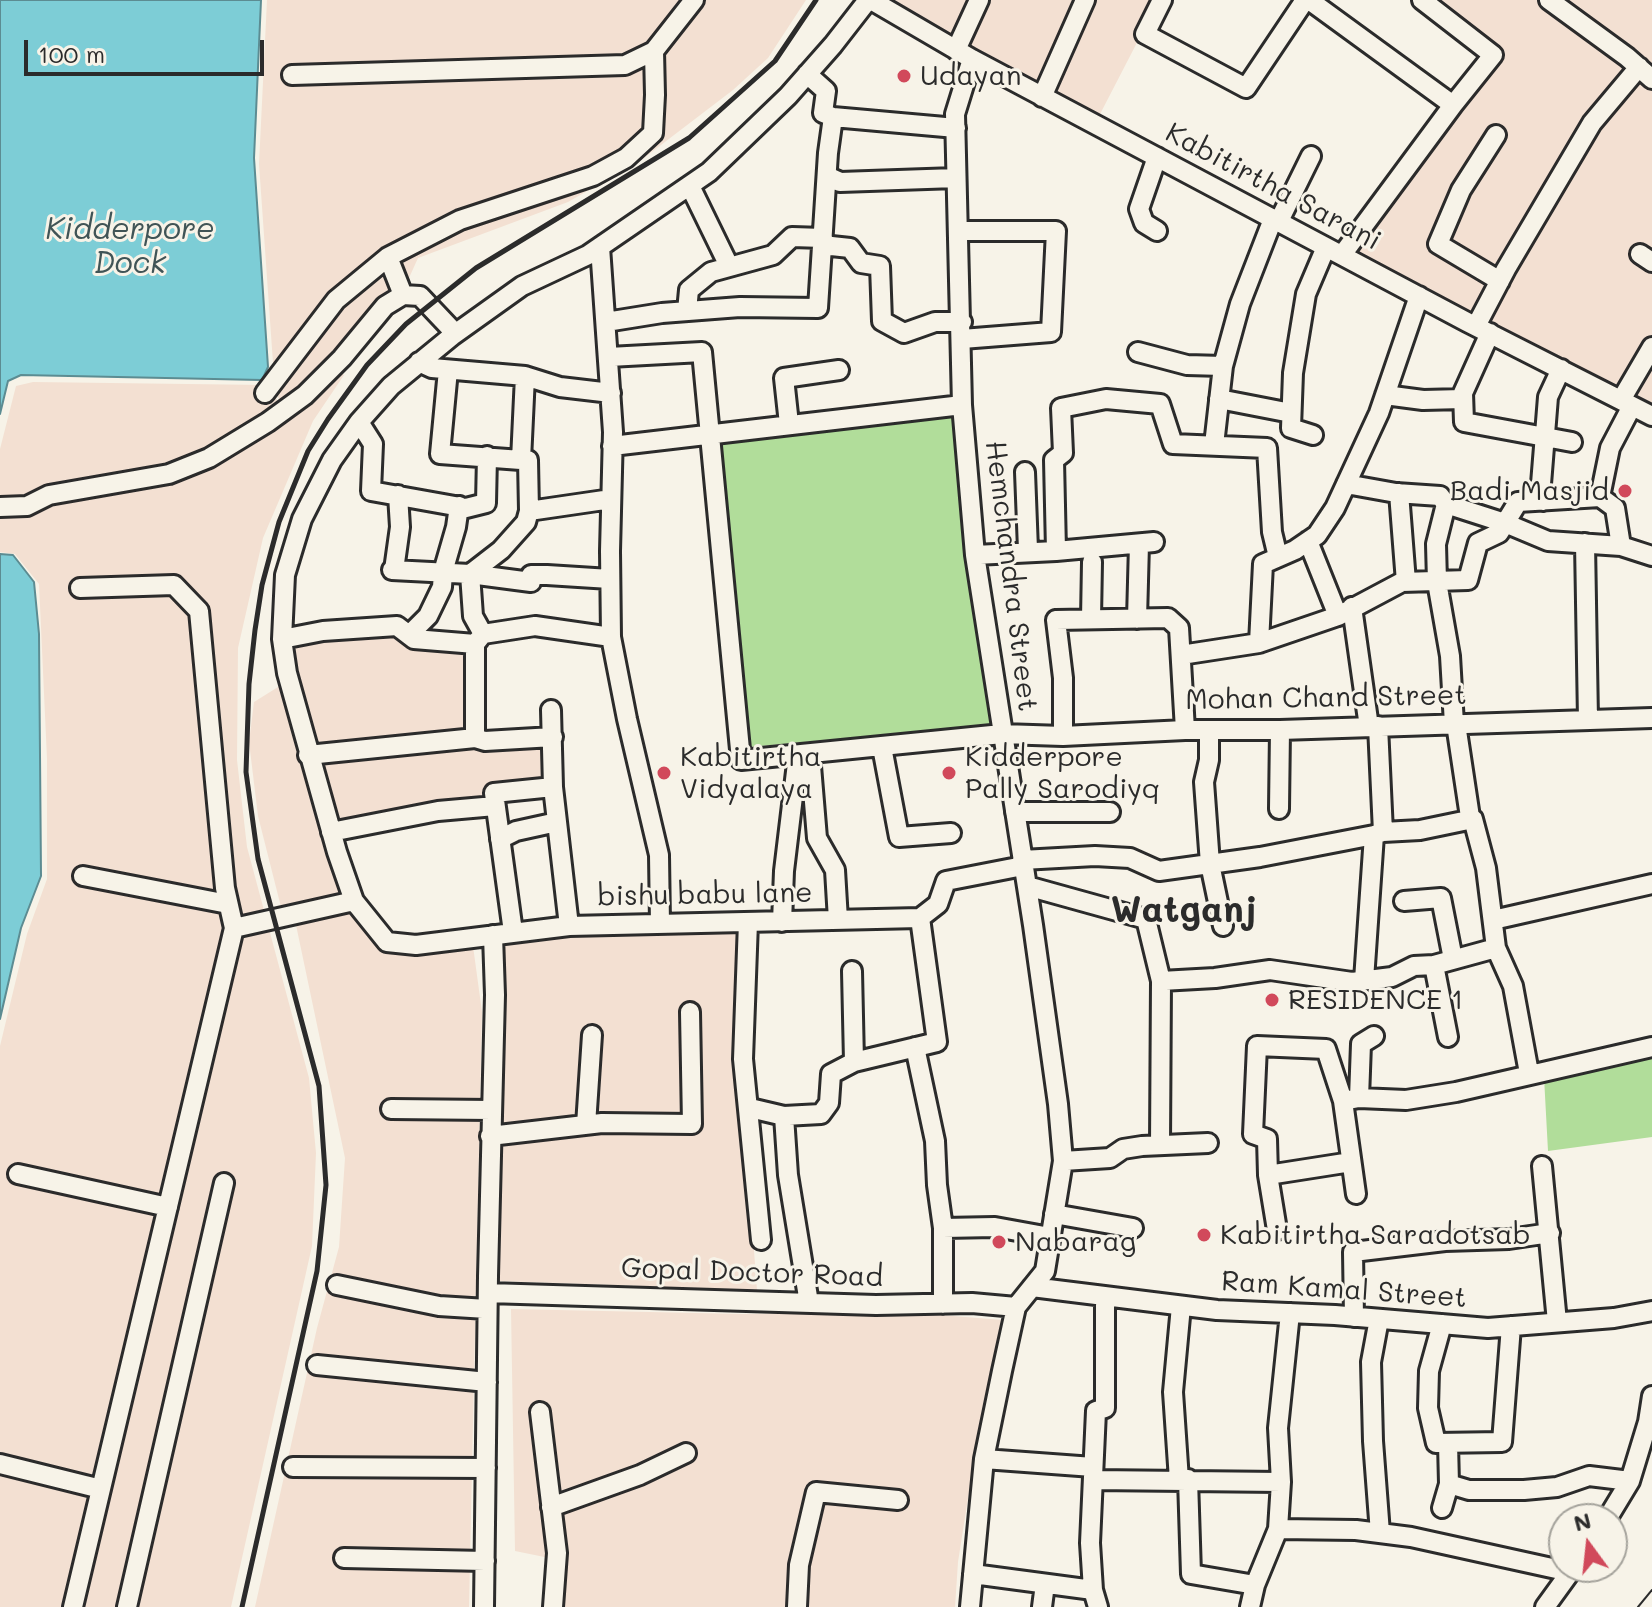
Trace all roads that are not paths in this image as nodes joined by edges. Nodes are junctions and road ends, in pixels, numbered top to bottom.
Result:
1 (694, 0) edge
2 (869, 0) edge
3 (979, 0) edge
4 (1085, 0) edge
5 (1162, 0) edge
6 (1307, 0) edge
7 (1422, 0) edge
8 (1549, 0) edge
9 (654, 51) junction
10 (964, 55) junction
11 (1646, 73) edge
12 (807, 74) junction
13 (292, 75) dead end
14 (1042, 97) junction
15 (1453, 105) junction
16 (833, 117) junction
17 (956, 128) junction
18 (1496, 135) dead end
19 (1311, 156) dead end
20 (1157, 157) junction
21 (827, 176) junction
22 (956, 178) junction
23 (690, 186) junction
24 (1276, 220) junction
25 (958, 231) junction
26 (1157, 231) dead end
27 (823, 242) junction
28 (600, 247) junction
29 (1334, 251) junction
30 (388, 257) junction
31 (729, 266) junction
32 (1500, 281) junction
33 (403, 295) junction
34 (1419, 296) junction
35 (687, 311) junction
36 (606, 322) junction
37 (962, 330) junction
38 (1483, 330) junction
39 (455, 333) junction
40 (1652, 347) edge
41 (1138, 352) dead end
42 (609, 357) junction
43 (419, 362) junction
44 (1223, 366) junction
45 (1561, 369) junction
46 (448, 370) junction
47 (839, 370) dead end
48 (525, 376) junction
49 (265, 393) dead end
50 (611, 393) junction
51 (1385, 395) junction
52 (1219, 399) junction
53 (1463, 399) junction
54 (1627, 403) junction
55 (962, 405) junction
56 (1291, 413) junction
57 (1652, 416) edge
58 (359, 422) junction
59 (789, 424) junction
60 (711, 434) junction
61 (1313, 435) dead end
62 (1544, 436) junction
63 (1572, 442) dead end
64 (1214, 445) junction
65 (612, 446) junction
66 (487, 456) junction
67 (521, 460) junction
68 (1025, 472) dead end
69 (1346, 484) junction
70 (1399, 493) junction
71 (398, 495) junction
72 (1600, 497) junction
73 (611, 499) junction
74 (1543, 501) junction
75 (1446, 504) junction
76 (459, 506) junction
77 (0, 507) edge
78 (529, 511) junction
79 (1505, 523) junction
80 (1308, 541) junction
81 (1585, 543) junction
82 (1621, 546) junction
83 (1028, 550) junction
84 (1056, 551) junction
85 (975, 555) junction
86 (1652, 556) edge
87 (1270, 561) junction
88 (1092, 562) dead end
89 (443, 572) junction
90 (470, 574) junction
91 (610, 579) junction
92 (1406, 582) junction
93 (1437, 582) junction
94 (80, 588) dead end
95 (1345, 612) junction
96 (1091, 619) junction
97 (1137, 619) junction
98 (409, 635) junction
99 (611, 637) junction
100 (282, 639) junction
101 (479, 639) junction
102 (1259, 643) junction
103 (1181, 655) junction
104 (551, 710) dead end
105 (1652, 718) edge
106 (1588, 720) junction
107 (1455, 724) junction
108 (1373, 727) junction
109 (1185, 730) junction
110 (1280, 730) junction
111 (1209, 731) junction
112 (1002, 734) junction
113 (1063, 736) junction
114 (553, 737) junction
115 (475, 738) junction
116 (882, 747) junction
117 (308, 755) junction
118 (804, 755) junction
119 (553, 787) junction
120 (495, 806) junction
121 (1279, 809) dead end
122 (1015, 812) junction
123 (1110, 812) dead end
124 (1473, 819) junction
125 (557, 822) junction
126 (331, 832) junction
127 (951, 833) dead end
128 (1378, 833) junction
129 (500, 839) junction
130 (1022, 863) junction
131 (1210, 864) junction
132 (83, 876) dead end
133 (1652, 884) edge
134 (1027, 886) junction
135 (354, 901) junction
136 (1404, 901) dead end
137 (228, 904) junction
138 (920, 918) junction
139 (838, 920) junction
140 (1493, 920) junction
141 (748, 922) junction
142 (782, 922) junction
143 (660, 924) junction
144 (569, 926) junction
145 (1223, 926) dead end
146 (234, 928) junction
147 (513, 932) junction
148 (493, 935) junction
149 (1496, 948) junction
150 (1444, 962) junction
151 (852, 971) dead end
152 (1364, 980) junction
153 (1161, 981) junction
154 (690, 1012) dead end
155 (592, 1035) dead end
156 (1374, 1036) dead end
157 (1448, 1037) dead end
158 (915, 1047) junction
159 (1652, 1047) edge
160 (854, 1062) junction
161 (1529, 1073) junction
162 (1351, 1099) junction
163 (750, 1108) junction
164 (391, 1109) dead end
165 (492, 1110) junction
166 (784, 1116) junction
167 (586, 1125) junction
168 (490, 1136) junction
169 (1208, 1143) dead end
170 (1160, 1145) junction
171 (1063, 1161) junction
172 (1351, 1162) junction
173 (1542, 1166) dead end
174 (18, 1174) dead end
175 (1268, 1175) junction
176 (224, 1183) dead end
177 (1356, 1194) dead end
178 (168, 1207) junction
179 (1054, 1214) junction
180 (943, 1228) junction
181 (1133, 1228) dead end
182 (1277, 1230) dead end
183 (1550, 1233) junction
184 (1050, 1237) junction
185 (761, 1240) dead end
186 (337, 1285) dead end
187 (1033, 1285) junction
188 (1105, 1296) junction
189 (488, 1301) junction
190 (809, 1303) junction
191 (943, 1304) junction
192 (1181, 1306) junction
193 (1016, 1307) junction
194 (1652, 1311) edge
195 (1290, 1313) junction
196 (1354, 1317) junction
197 (1379, 1319) junction
198 (1557, 1322) junction
199 (1442, 1324) junction
200 (1511, 1326) junction
201 (317, 1365) dead end
202 (487, 1382) junction
203 (1652, 1396) edge
204 (540, 1412) dead end
205 (1448, 1443) junction
206 (686, 1453) dead end
207 (984, 1459) junction
208 (0, 1464) edge
209 (293, 1467) dead end
210 (486, 1468) junction
211 (1093, 1474) junction
212 (1632, 1475) junction
213 (1652, 1475) edge
214 (1184, 1480) junction
215 (1281, 1482) junction
216 (1449, 1484) junction
217 (101, 1489) junction
218 (898, 1500) dead end
219 (1616, 1503) edge
220 (551, 1507) junction
221 (1442, 1508) dead end
222 (1278, 1529) junction
223 (1380, 1533) junction
224 (344, 1558) dead end
225 (485, 1561) junction
226 (1548, 1565) edge
227 (973, 1574) junction
228 (1563, 1583) edge
229 (1045, 1584) junction
230 (1255, 1585) junction
231 (1096, 1598) edge
232 (73, 1607) edge
233 (127, 1607) edge
234 (484, 1607) edge
235 (553, 1607) edge
236 (797, 1607) edge
237 (970, 1607) edge
238 (1042, 1607) edge
239 (1250, 1607) edge
240 (1545, 1607) edge

1 - 9 street
2 - 10 street, Kabitirtha Sarani
2 - 12 street
3 - 10 street, Hemchandra Street
4 - 14 street
5 - 6 street
6 - 15 street
7 - 15 street
8 - 11 street
9 - 13 street
9 - 30 street
10 - 14 street, Kabitirtha Sarani
10 - 17 street, Hemchandra Street
11 - 32 street
12 - 16 street
12 - 23 street
14 - 20 street, Kabitirtha Sarani
15 - 29 street
16 - 17 street
16 - 21 street
17 - 22 street, Hemchandra Street
18 - 32 street
19 - 24 street
20 - 24 street, Kabitirtha Sarani
20 - 26 street
21 - 22 street
21 - 27 street
22 - 25 street, Hemchandra Street
23 - 28 street
23 - 31 street
24 - 29 street, Kabitirtha Sarani
24 - 44 street
25 - 37 street, Hemchandra Street
25 - 37 street
27 - 31 street
27 - 35 street
27 - 37 street
28 - 36 street
28 - 39 street
29 - 34 street, Kabitirtha Sarani
29 - 56 street
30 - 33 street
30 - 49 street
31 - 35 street
32 - 38 street
33 - 39 street
33 - 77 street
34 - 38 street, Kabitirtha Sarani
34 - 51 street
35 - 36 street
36 - 42 street
37 - 55 street, Hemchandra Street
38 - 45 street, Kabitirtha Sarani
38 - 53 street
39 - 43 street
40 - 54 street
41 - 44 street
42 - 50 street
42 - 60 street
43 - 46 street
43 - 58 street
44 - 52 street
45 - 54 street, Kabitirtha Sarani
45 - 62 street
46 - 48 street
46 - 66 street
47 - 59 street
48 - 50 street
48 - 67 street
50 - 65 street
51 - 53 street
51 - 69 street
52 - 56 street
52 - 64 street
53 - 62 street
54 - 57 street, Kabitirtha Sarani
54 - 72 street
55 - 59 street
55 - 85 street, Hemchandra Street
56 - 61 street
58 - 71 street
58 - 100 street
59 - 60 street
60 - 65 street
60 - 118 street, Mohan Chand Street
62 - 63 street
62 - 74 street
64 - 84 street
64 - 87 street
65 - 73 street
66 - 67 street
66 - 76 street
67 - 78 street
68 - 83 street
69 - 70 street
69 - 80 street
70 - 75 street
70 - 92 street
71 - 76 street
71 - 89 street
72 - 74 street
72 - 82 street
73 - 78 street
73 - 91 street
74 - 79 street
75 - 79 street
75 - 93 street
76 - 89 street
78 - 90 street
79 - 81 street
79 - 93 street
80 - 87 street
80 - 95 street
81 - 82 street
81 - 106 street
82 - 86 street
83 - 84 street
83 - 85 street
84 - 97 street
85 - 112 street, Hemchandra Street
87 - 102 street
88 - 96 street
89 - 90 street
89 - 98 street
90 - 91 street
90 - 101 street
91 - 99 street
92 - 93 street
92 - 95 street
93 - 107 street
94 - 137 street
95 - 102 street
95 - 108 street
96 - 97 street
96 - 113 street
97 - 103 street
98 - 100 street
98 - 101 street
99 - 101 street
99 - 143 street
100 - 117 street
101 - 115 street
102 - 103 street
103 - 109 street
104 - 114 street
105 - 106 street, Mohan Chand Street
106 - 107 street, Mohan Chand Street
107 - 108 street, Mohan Chand Street
107 - 124 street
108 - 110 street, Mohan Chand Street
108 - 128 street
109 - 111 street, Mohan Chand Street
109 - 113 street, Mohan Chand Street
110 - 111 street, Mohan Chand Street
110 - 121 street
111 - 131 street
112 - 113 street, Mohan Chand Street
112 - 116 street, Mohan Chand Street
112 - 122 street, Hemchandra Street
114 - 115 street
114 - 119 street
115 - 117 street
116 - 118 street, Mohan Chand Street
116 - 127 street
117 - 126 street
118 - 139 street
118 - 142 street
119 - 120 street
119 - 125 street
120 - 126 street
120 - 129 street
122 - 123 street
122 - 130 street, Hemchandra Street
124 - 128 street
124 - 140 street
125 - 129 street
125 - 144 street
126 - 135 street
128 - 131 street
128 - 152 street
129 - 147 street
130 - 131 street
130 - 134 street, Hemchandra Street
130 - 138 street
131 - 145 street
132 - 137 street
133 - 140 street
134 - 153 street
134 - 171 street, Hemchandra Street
135 - 146 street
135 - 148 street, bishu babu lane
136 - 150 street
137 - 146 street
138 - 139 street, bishu babu lane
138 - 158 street
139 - 142 street, bishu babu lane
140 - 149 street
141 - 142 street, bishu babu lane
141 - 143 street, bishu babu lane
141 - 163 street
143 - 144 street, bishu babu lane
144 - 147 street, bishu babu lane
146 - 178 street
147 - 148 street, bishu babu lane
148 - 165 street
149 - 150 street
149 - 161 street
150 - 152 street
150 - 157 street
151 - 160 street
152 - 153 street
153 - 170 street
154 - 167 street
155 - 167 street
156 - 162 street
158 - 160 street
158 - 180 street
159 - 161 street
160 - 166 street
161 - 162 street
162 - 172 street
162 - 175 street
163 - 166 street
163 - 185 street
164 - 165 street
165 - 168 street
166 - 190 street
167 - 168 street
168 - 189 street
169 - 170 street
170 - 171 street
171 - 179 street, Hemchandra Street
172 - 175 street
172 - 177 street
173 - 183 street
174 - 178 street
175 - 182 street
176 - 233 street
178 - 217 street
179 - 181 street
179 - 184 street, Hemchandra Street
180 - 184 street
180 - 191 street
183 - 196 street
183 - 198 street
184 - 187 street, Hemchandra Street
186 - 189 street, Gopal Doctor Road
187 - 188 street, Ram Kamal Street
187 - 193 street, Hemchandra Street
188 - 192 street, Ram Kamal Street
188 - 211 street
189 - 190 street, Gopal Doctor Road
189 - 202 street
190 - 191 street, Gopal Doctor Road
191 - 193 street, Gopal Doctor Road
192 - 195 street, Ram Kamal Street
192 - 214 street
193 - 207 street
194 - 198 street, Ram Kamal Street
195 - 196 street, Ram Kamal Street
195 - 215 street
196 - 197 street, Ram Kamal Street
197 - 199 street, Ram Kamal Street
197 - 223 street
198 - 200 street, Ram Kamal Street
199 - 200 street, Ram Kamal Street
199 - 205 street
200 - 205 street
201 - 202 street
202 - 210 street
203 - 212 street
204 - 220 street
205 - 216 street
206 - 220 street
207 - 211 street
207 - 227 street
208 - 217 street
209 - 210 street
210 - 225 street
211 - 214 street
211 - 231 street
212 - 213 street
212 - 216 street
212 - 219 street
214 - 215 street
214 - 230 street
215 - 222 street
216 - 221 street
217 - 232 street
218 - 236 street
220 - 235 street
222 - 223 street
222 - 230 street
223 - 226 street
224 - 225 street
225 - 234 street
227 - 229 street
227 - 237 street
228 - 240 street
229 - 231 street
229 - 238 street
230 - 239 street

